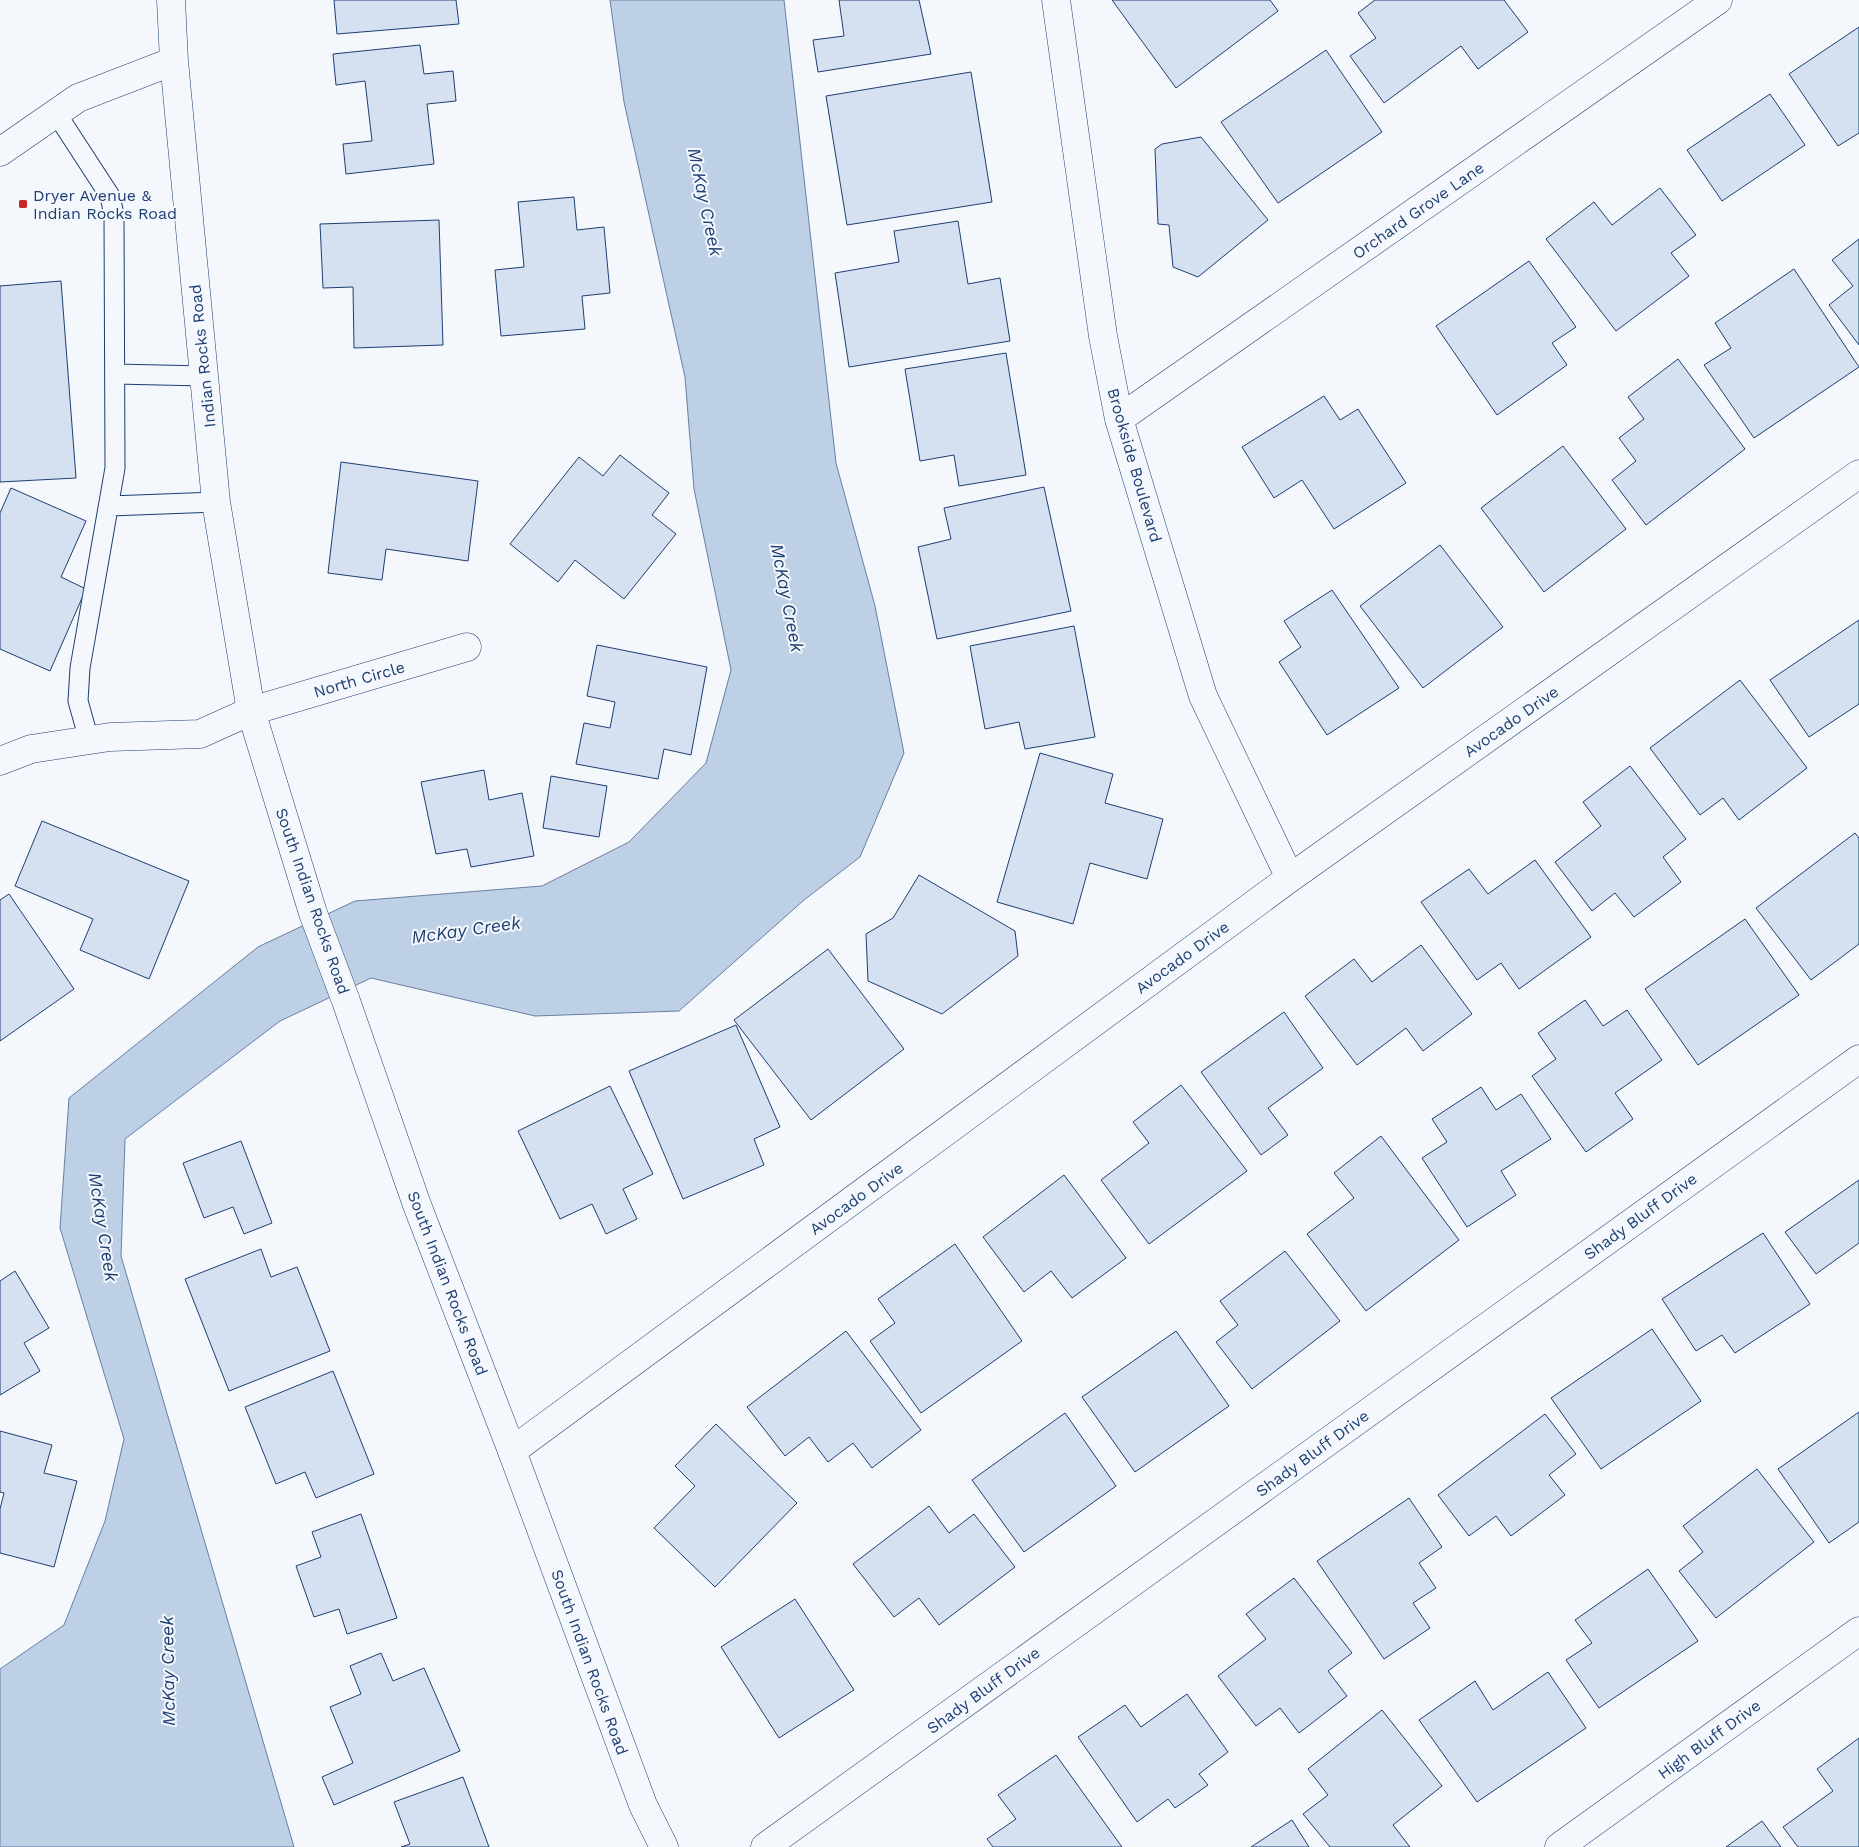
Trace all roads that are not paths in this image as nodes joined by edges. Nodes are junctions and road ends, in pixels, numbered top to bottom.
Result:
1 (171, 0) edge
2 (1056, 0) edge
3 (1718, 0) edge
4 (174, 61) junction
5 (56, 113) junction
6 (0, 152) edge
7 (115, 374) junction
8 (204, 376) junction
9 (1119, 419) junction
10 (1859, 474) edge
11 (216, 502) junction
12 (110, 506) junction
13 (468, 647) dead end
14 (251, 711) junction
15 (89, 740) junction
16 (0, 761) edge
17 (1290, 878) junction
18 (1859, 1059) edge
19 (512, 1451) junction
20 (1859, 1631) edge
21 (664, 1847) edge
22 (764, 1847) edge
23 (1559, 1847) edge

1 - 4 street, Indian Rocks Road
2 - 9 street, Brookside Boulevard
3 - 9 street, Orchard Grove Lane
4 - 5 street
4 - 8 street, Indian Rocks Road
5 - 6 street
5 - 7 lane
7 - 8 lane
7 - 12 lane
8 - 11 street, Indian Rocks Road
9 - 17 street, Brookside Boulevard
10 - 17 street, Avocado Drive
11 - 12 lane
11 - 14 street, Indian Rocks Road
12 - 15 lane
13 - 14 street, North Circle
14 - 15 street, North Circle
14 - 19 street, South Indian Rocks Road
15 - 16 street, North Circle
17 - 19 street, Avocado Drive
18 - 22 street, Shady Bluff Drive
19 - 21 street, South Indian Rocks Road
20 - 23 street, High Bluff Drive

